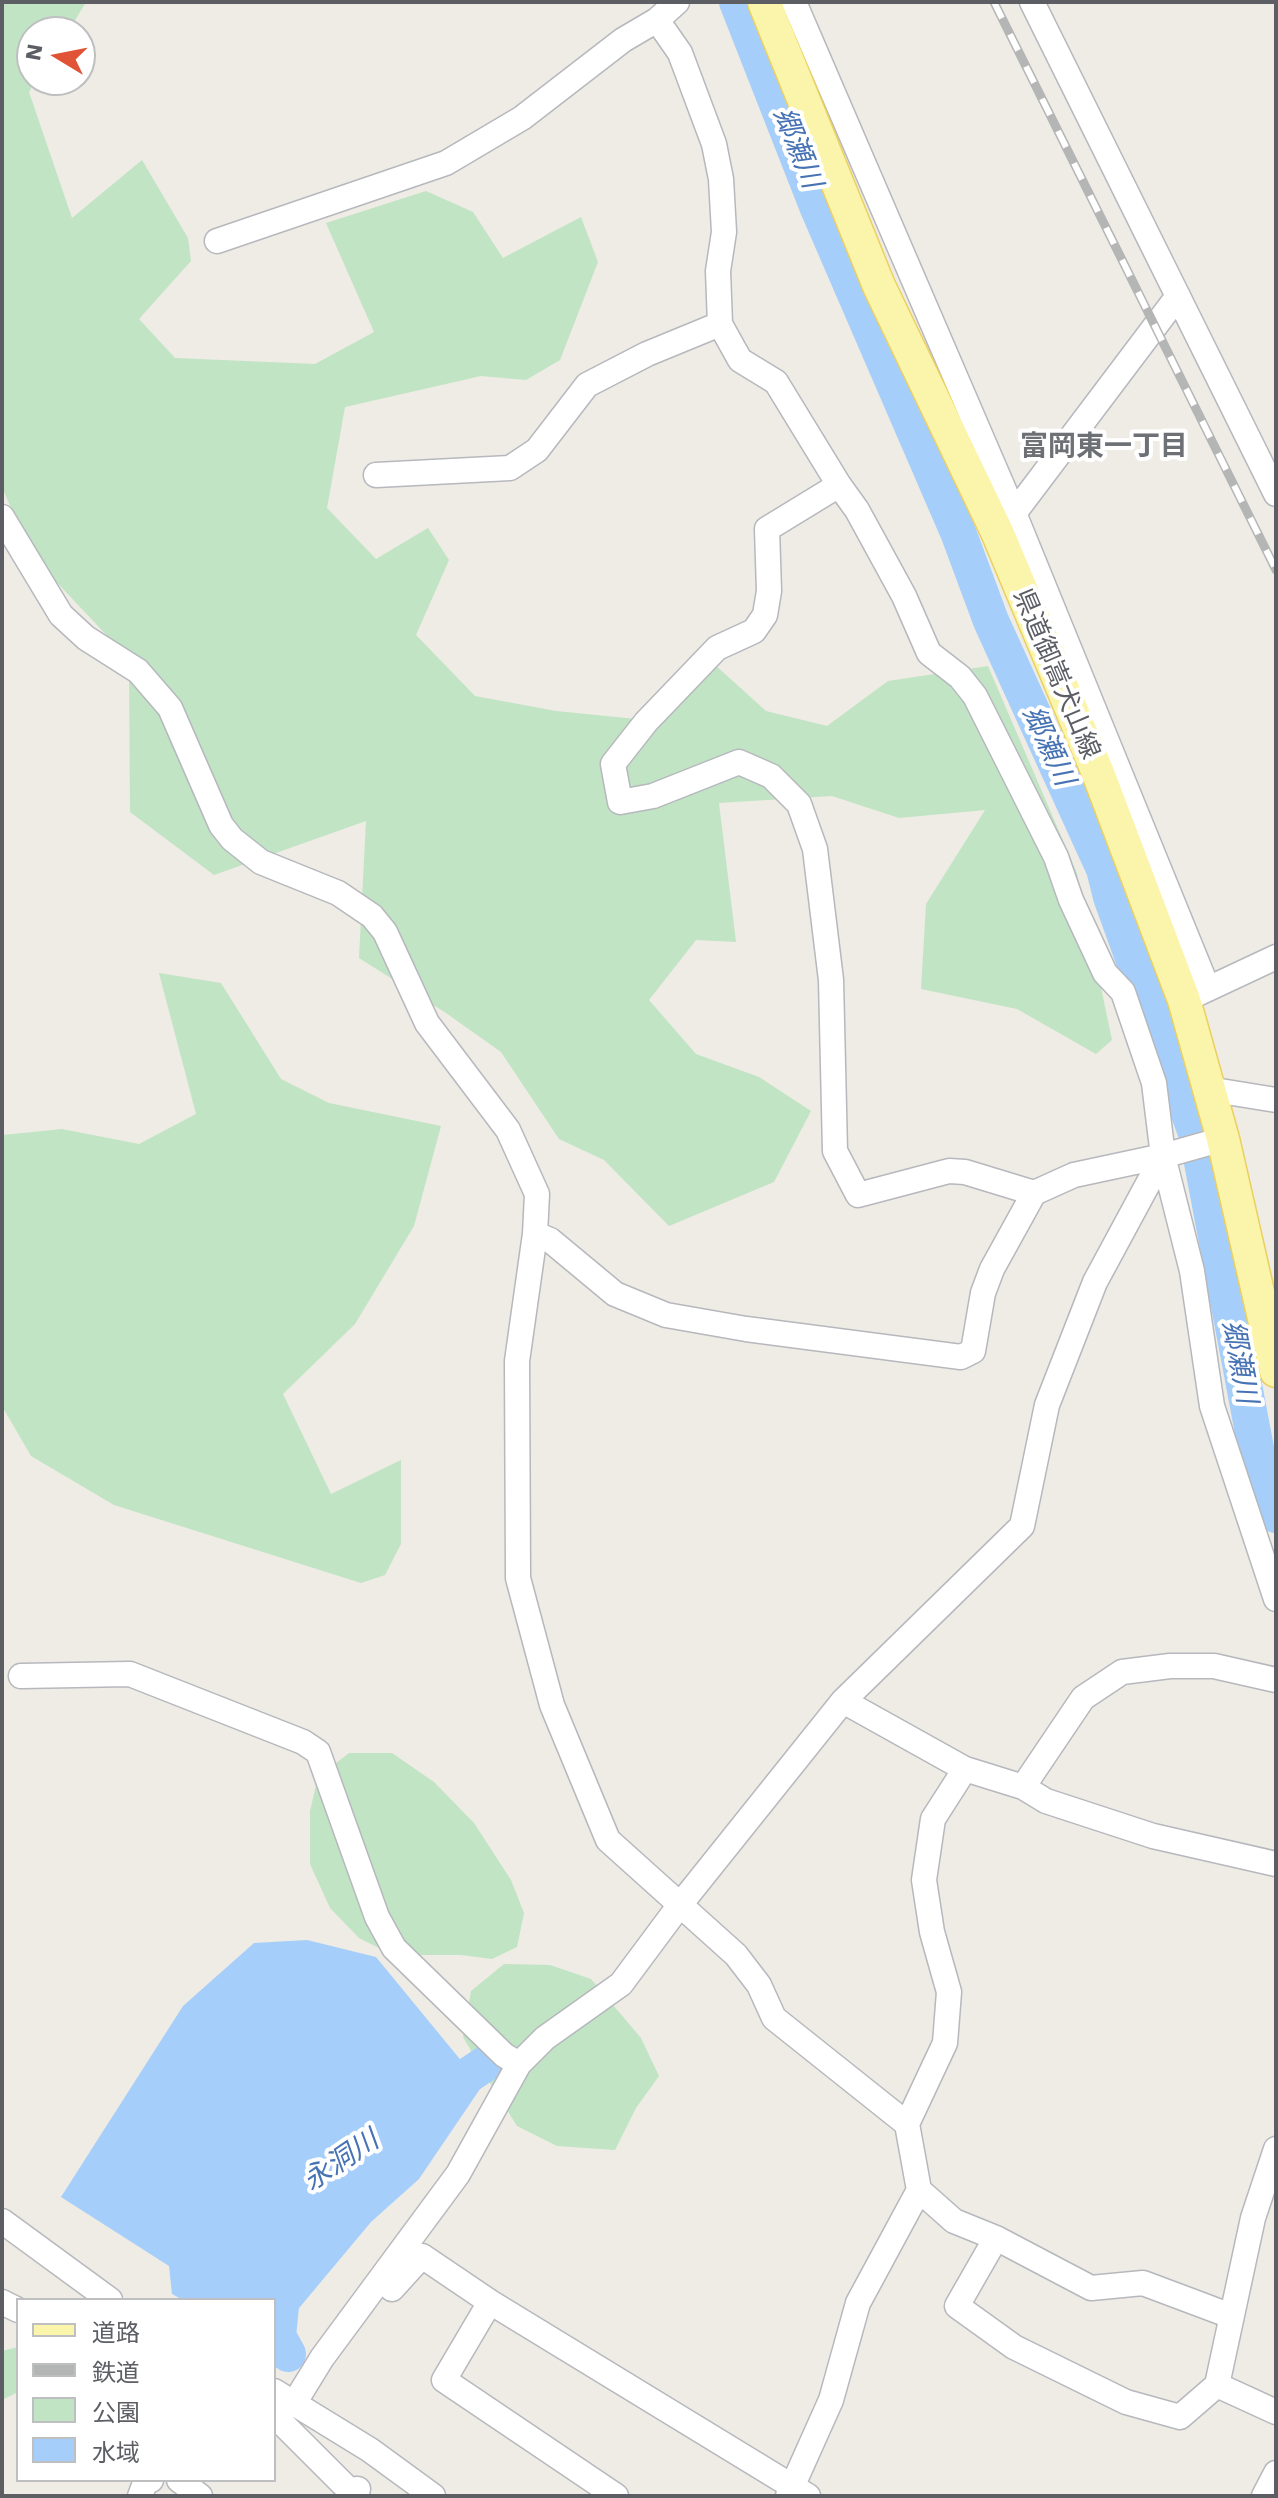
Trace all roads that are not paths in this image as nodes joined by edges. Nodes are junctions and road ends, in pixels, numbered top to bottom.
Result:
1 (677, 2) edge
2 (764, 2) edge
3 (794, 2) edge
4 (1032, 2) edge
5 (657, 20) junction
6 (217, 241) dead end
7 (1178, 296) junction
8 (720, 324) junction
9 (376, 475) dead end
10 (839, 485) junction
11 (1276, 494) edge
12 (2, 517) edge
13 (1006, 524) junction
14 (1276, 957) edge
15 (1196, 995) junction
16 (1208, 1089) junction
17 (1276, 1100) edge
18 (1218, 1140) junction
19 (1163, 1156) junction
20 (1034, 1193) junction
21 (535, 1234) junction
22 (1276, 1371) edge
23 (1276, 1599) edge
24 (21, 1676) dead end
25 (1276, 1680) edge
26 (843, 1701) junction
27 (965, 1769) junction
28 (1023, 1787) junction
29 (1276, 1864) edge
30 (679, 1906) junction
31 (519, 2064) junction
32 (907, 2124) junction
33 (1276, 2149) edge
34 (919, 2190) junction
35 (2, 2221) edge
36 (996, 2238) junction
37 (107, 2298) edge
38 (490, 2302) junction
39 (1231, 2316) junction
40 (322, 2358) junction
41 (1217, 2385) junction
42 (285, 2396) edge
43 (1276, 2412) edge
44 (276, 2417) edge
45 (370, 2450) junction
46 (1276, 2473) edge
47 (182, 2482) edge
48 (359, 2493) edge
49 (796, 2493) edge
50 (200, 2496) edge
51 (433, 2496) edge
52 (616, 2496) edge
53 (1264, 2496) edge

1 - 5 street
2 - 13 main road, 県道御嵩犬山線
3 - 13 street
4 - 7 street
5 - 6 street
5 - 8 street
7 - 11 street
7 - 13 street
8 - 9 street
8 - 10 street
10 - 19 street
10 - 20 street
12 - 21 street
13 - 15 main road, 県道御嵩犬山線
14 - 15 street
15 - 16 main road, 県道御嵩犬山線
16 - 17 street
16 - 18 main road, 県道御嵩犬山線
18 - 19 street
18 - 22 main road, 県道御嵩犬山線
19 - 20 street
19 - 23 street
19 - 26 street
20 - 21 street
21 - 30 street
24 - 31 street
25 - 28 street
26 - 27 street
26 - 30 street
27 - 28 street
27 - 32 street
28 - 29 street
30 - 31 street
30 - 32 street
31 - 40 street
32 - 34 street
33 - 39 street
34 - 36 street
34 - 49 street
35 - 37 street
36 - 39 street
36 - 41 street
38 - 40 street
38 - 49 street
38 - 52 street
39 - 41 street
40 - 42 street
41 - 43 street
42 - 45 street
44 - 48 street
45 - 48 street
45 - 51 street
46 - 53 street
47 - 50 street

